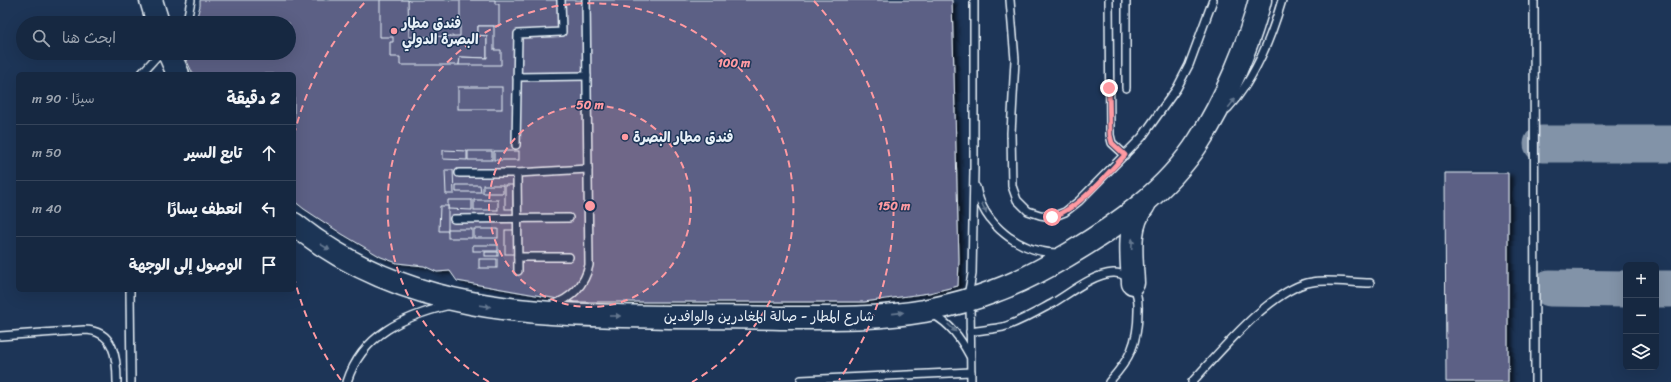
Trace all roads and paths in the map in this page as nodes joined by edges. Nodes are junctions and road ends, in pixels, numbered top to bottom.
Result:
1 (151, 0) edge
2 (191, 0) edge
3 (561, 0) edge
4 (586, 0) edge
5 (974, 0) edge
6 (1010, 0) edge
7 (1109, 0) edge
8 (1126, 0) edge
9 (1214, 0) edge
10 (1260, 0) edge
11 (1282, 0) edge
12 (1534, 0) edge
13 (156, 16) edge
14 (188, 16) edge
15 (154, 60) edge
16 (172, 60) edge
17 (143, 72) edge
18 (177, 72) edge
19 (587, 76) junction
20 (517, 77) junction
21 (1126, 88) dead end
22 (1198, 143) junction
23 (516, 145) dead end
24 (1125, 155) junction
25 (588, 168) junction
26 (974, 171) junction
27 (459, 173) dead end
28 (517, 173) junction
29 (1157, 190) junction
30 (518, 218) junction
31 (569, 218) dead end
32 (454, 219) dead end
33 (296, 226) edge
34 (1070, 253) junction
35 (518, 257) junction
36 (569, 257) dead end
37 (518, 271) dead end
38 (1133, 283) junction
39 (1370, 283) dead end
40 (130, 292) edge
41 (968, 300) junction
42 (462, 302) junction
43 (526, 311) junction
44 (922, 311) junction
45 (970, 332) junction
46 (0, 336) edge
47 (971, 357) junction
48 (971, 372) junction
49 (801, 380) dead end
50 (117, 382) edge
51 (131, 382) edge
52 (347, 382) edge
53 (971, 382) edge
54 (1109, 382) edge
55 (1192, 382) edge
56 (1535, 382) edge

1 - 13 highway
2 - 14 lane
3 - 20 lane
4 - 19 lane
5 - 26 lane
6 - 24 lane
7 - 24 lane
8 - 21 lane
9 - 24 lane
10 - 22 highway, شارع المطار - صالة المغادرين والوافدين
22 -> 11 lane
12 - 56 lane
15 - 17 lane
16 - 18 highway
19 - 20 lane
19 - 25 lane
20 - 23 lane
22 - 29 highway, شارع المطار - صالة المغادرين والوافدين
25 - 28 lane
25 - 43 lane
26 -> 34 lane
26 - 41 lane
27 - 28 lane
28 - 30 lane
29 - 34 highway, شارع المطار - صالة المغادرين والوافدين
38 -> 29 highway
30 - 31 lane
30 - 32 lane
30 - 35 lane
33 -> 42 highway, شارع المطار - صالة المغادرين والوافدين
34 - 41 highway, شارع المطار - صالة المغادرين والوافدين
35 - 36 lane
35 - 37 lane
38 - 45 lane
38 - 54 lane
39 - 55 lane
40 - 51 lane
41 - 44 highway, شارع المطار - صالة المغادرين والوافدين
41 - 45 lane
42 -> 43 highway, شارع المطار - صالة المغادرين والوافدين
42 - 52 lane
43 -> 44 highway, شارع المطار - صالة المغادرين والوافدين
44 -> 47 lane
45 - 47 lane
46 - 50 lane
47 - 48 lane
48 - 49 lane
48 - 53 lane

